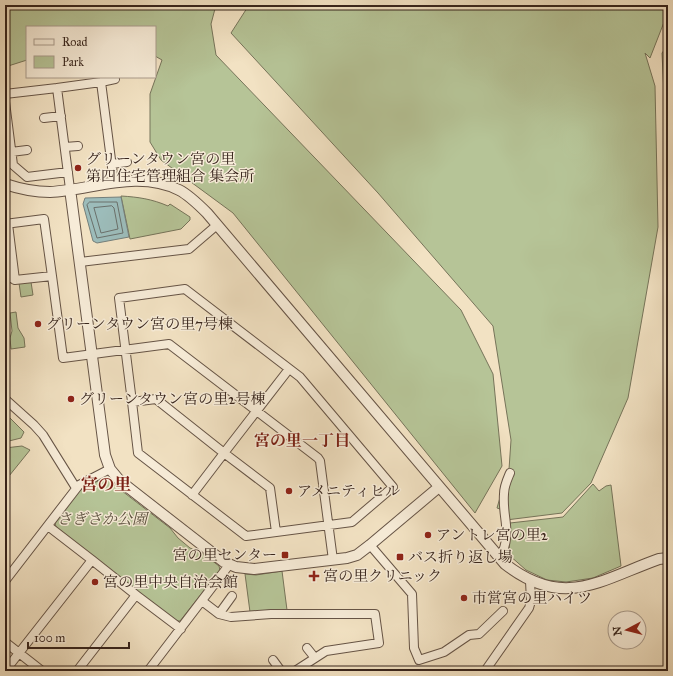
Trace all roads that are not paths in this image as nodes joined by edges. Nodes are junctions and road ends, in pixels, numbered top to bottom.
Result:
1 (115, 79) dead end
2 (101, 82) junction
3 (57, 88) junction
4 (5, 94) edge
5 (5, 102) edge
6 (61, 116) junction
7 (44, 118) dead end
8 (7, 129) edge
9 (78, 146) dead end
10 (65, 147) junction
11 (27, 150) dead end
12 (12, 152) junction
13 (127, 162) dead end
14 (112, 164) junction
15 (68, 172) junction
16 (114, 183) junction
17 (5, 184) edge
18 (70, 189) junction
19 (6, 224) edge
20 (217, 225) junction
21 (80, 262) junction
22 (5, 275) edge
23 (52, 276) junction
24 (15, 280) junction
25 (125, 350) junction
26 (92, 355) junction
27 (289, 369) junction
28 (5, 399) edge
29 (132, 402) junction
30 (258, 411) junction
31 (224, 453) junction
32 (110, 469) junction
33 (510, 473) dead end
34 (439, 487) junction
35 (76, 488) junction
36 (192, 495) junction
37 (328, 525) junction
38 (48, 526) junction
39 (276, 532) junction
40 (370, 545) junction
41 (500, 558) junction
42 (668, 558) edge
43 (92, 560) junction
44 (332, 560) junction
45 (229, 564) junction
46 (5, 580) edge
47 (530, 581) junction
48 (136, 595) junction
49 (232, 596) dead end
50 (202, 600) junction
51 (503, 611) dead end
52 (219, 614) junction
53 (181, 629) junction
54 (5, 642) edge
55 (307, 648) dead end
56 (19, 653) junction
57 (315, 658) junction
58 (273, 660) dead end
59 (6, 671) edge
60 (42, 671) edge
61 (76, 671) edge
62 (148, 671) edge
63 (281, 671) edge
64 (295, 671) edge
65 (485, 671) edge

1 - 2 street
2 - 3 street
2 - 14 street
3 - 4 street
3 - 6 street
5 - 8 street
6 - 7 street
6 - 10 street
8 - 12 street
9 - 10 street
10 - 15 street
11 - 12 street
12 - 15 street
13 - 14 street
14 - 16 street
15 - 18 street
16 - 18 street
16 - 20 street
17 - 18 street
18 - 21 street
19 - 23 street
19 - 24 street
20 - 21 street
20 - 34 street
21 - 26 street
22 - 24 street
23 - 24 street
23 - 26 street
25 - 26 street
25 - 27 street
25 - 29 street
25 - 30 street
26 - 32 street
27 - 30 street
27 - 37 street
28 - 35 street
29 - 31 street
29 - 36 street
30 - 31 street
30 - 37 street
31 - 36 street
31 - 39 street
32 - 35 street
32 - 45 street
33 - 41 street
34 - 40 street
34 - 41 street
35 - 38 street
36 - 39 street
37 - 39 street
37 - 44 street
38 - 43 street
38 - 46 street
40 - 44 street
40 - 51 street
41 - 47 street
42 - 47 street
43 - 48 street
43 - 56 street
44 - 45 street
45 - 50 street
47 - 65 street
48 - 53 street
48 - 61 street
49 - 52 street
50 - 52 street
50 - 53 street
52 - 57 street
53 - 62 street
54 - 56 street
55 - 57 street
56 - 59 street
56 - 60 street
57 - 64 street
58 - 63 street

